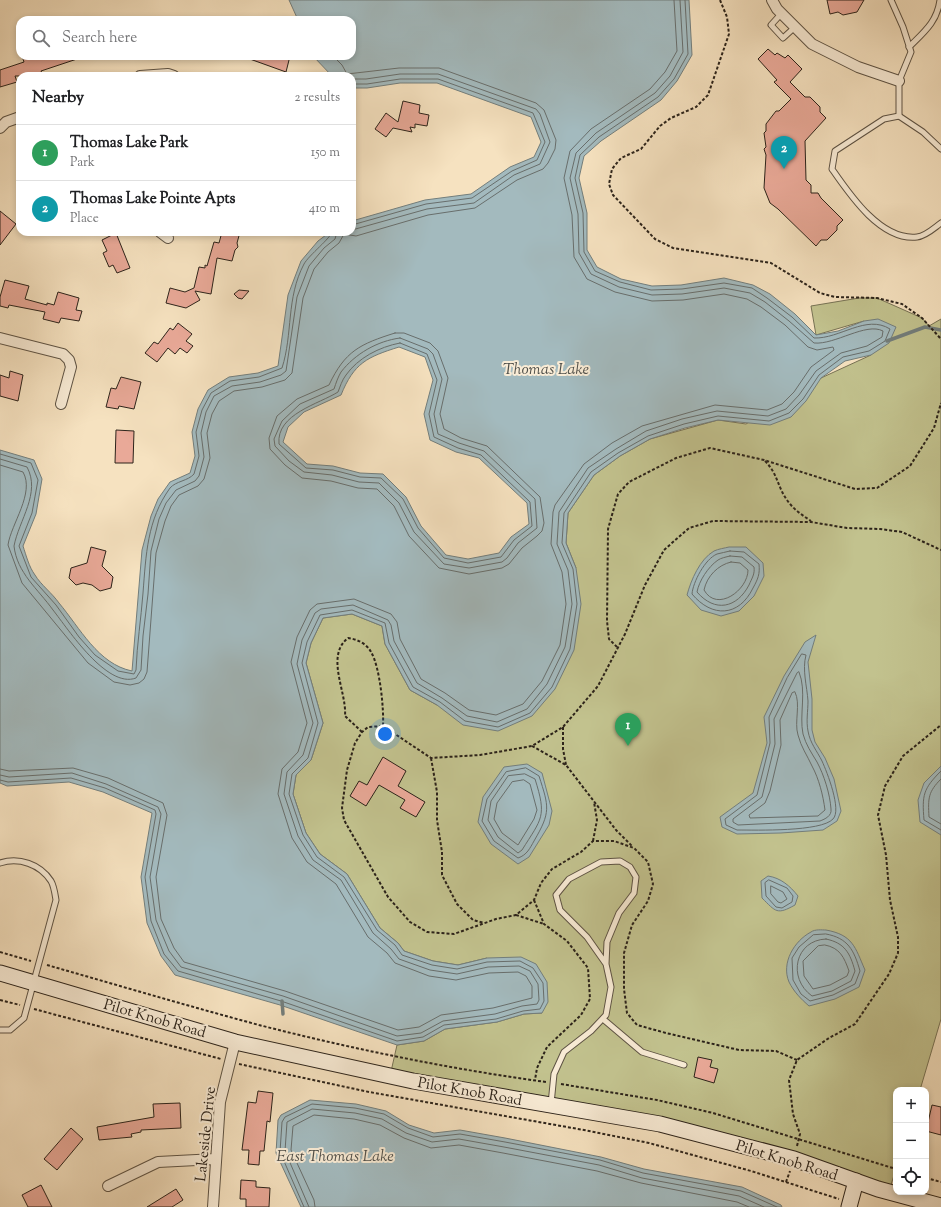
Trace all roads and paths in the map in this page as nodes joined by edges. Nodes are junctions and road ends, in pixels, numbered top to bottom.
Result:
1 (720, 0) edge
2 (772, 0) edge
3 (891, 0) edge
4 (940, 0) edge
5 (781, 14) junction
6 (940, 14) edge
7 (795, 27) junction
8 (909, 48) junction
9 (899, 81) junction
10 (899, 116) junction
11 (16, 118) edge
12 (0, 128) edge
13 (941, 150) edge
14 (941, 223) edge
15 (165, 236) edge
16 (168, 238) dead end
17 (0, 338) edge
18 (941, 340) edge
19 (941, 403) edge
20 (62, 404) dead end
21 (764, 460) junction
22 (811, 522) junction
23 (941, 550) edge
24 (617, 647) junction
25 (941, 725) edge
26 (383, 726) junction
27 (564, 727) junction
28 (362, 732) junction
29 (532, 746) junction
30 (431, 758) junction
31 (566, 765) junction
32 (594, 801) junction
33 (593, 842) junction
34 (634, 848) junction
35 (0, 863) edge
36 (534, 900) junction
37 (516, 915) junction
38 (485, 924) junction
39 (544, 924) junction
40 (0, 952) edge
41 (39, 963) junction
42 (606, 964) junction
43 (0, 973) edge
44 (33, 983) junction
45 (0, 1000) edge
46 (27, 1007) junction
47 (603, 1019) junction
48 (0, 1030) edge
49 (235, 1042) junction
50 (797, 1060) junction
51 (230, 1062) junction
52 (684, 1065) dead end
53 (535, 1081) junction
54 (553, 1083) junction
55 (550, 1105) junction
56 (800, 1138) junction
57 (216, 1159) junction
58 (893, 1168) edge
59 (929, 1179) edge
60 (856, 1181) junction
61 (941, 1182) edge
62 (108, 1186) dead end
63 (850, 1204) edge
64 (941, 1206) edge
65 (213, 1207) edge

1 - 18 path
2 - 5 street
3 - 8 lane
4 - 6 lane
5 - 7 street
5 - 7 lane
6 - 8 lane
7 - 9 street
8 - 9 lane
9 - 10 lane
10 - 13 lane
10 - 14 lane
11 - 12 street
15 - 16 street
17 - 20 street
19 - 21 path
21 - 22 path
21 - 24 path
22 - 23 path
22 - 24 path
24 - 27 path
25 - 50 path
26 - 28 path
26 - 28 path
26 - 30 path
27 - 29 path
27 - 31 path
28 - 38 path
29 - 30 path
29 - 31 path
30 - 38 path
31 - 32 path
32 - 33 path
32 - 34 path
33 - 34 path
33 - 36 path
34 - 50 path
35 - 41 lane
36 - 37 path
36 - 39 path
37 - 38 path
37 - 39 path
39 - 53 path
40 - 41 path
41 - 44 lane
41 - 53 path
42 - 42 lane
42 - 47 lane
43 - 44 main road, Pilot Knob Road
44 - 46 lane
44 - 49 main road, Pilot Knob Road
45 - 46 path
46 - 48 lane
46 - 51 path
47 - 52 lane
47 - 54 lane
49 - 51 street, Lakeside Drive
49 - 55 main road, Pilot Knob Road
50 - 56 path
51 - 57 street, Lakeside Drive
51 - 63 path
53 - 54 path
54 - 55 lane
54 - 56 path
55 - 60 main road, Pilot Knob Road
56 - 58 path
57 - 62 street
57 - 65 street, Lakeside Drive
59 - 61 path
60 - 63 main road
60 - 64 main road, Pilot Knob Road

